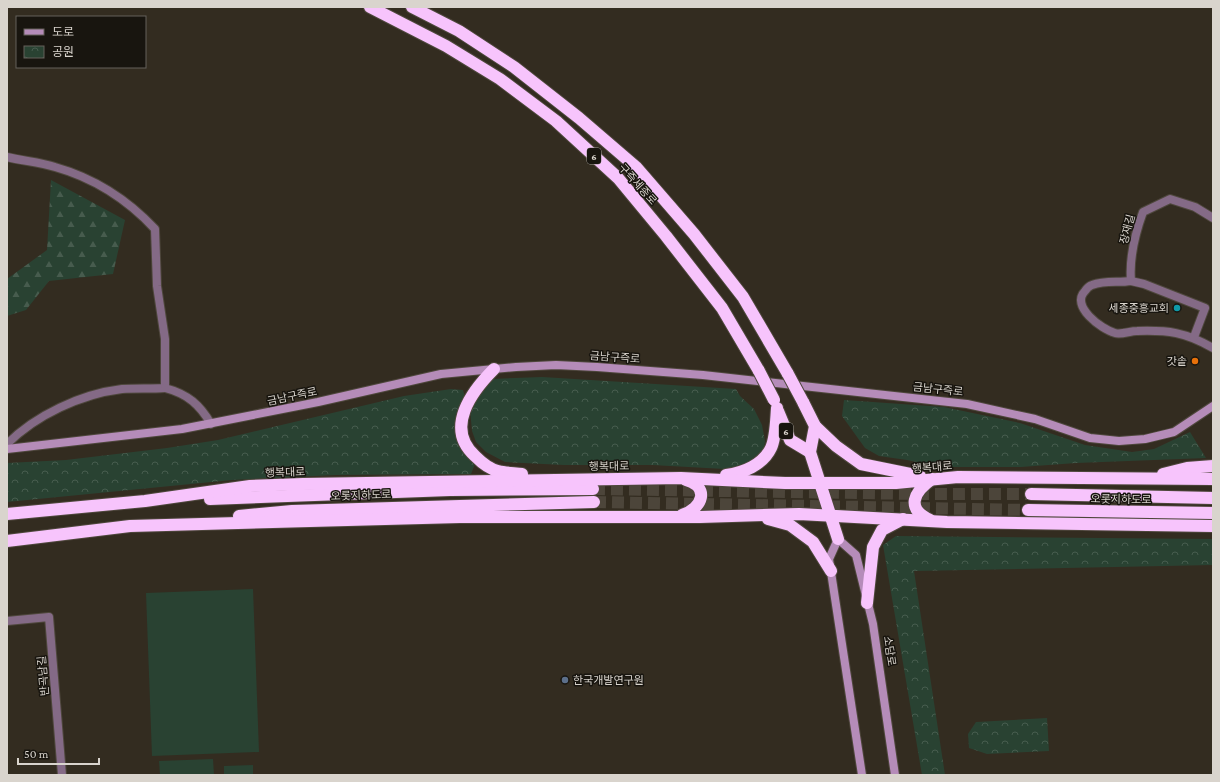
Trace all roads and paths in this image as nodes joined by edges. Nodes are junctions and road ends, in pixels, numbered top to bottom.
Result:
1 (370, 7) edge
2 (412, 7) edge
3 (7, 158) edge
4 (1213, 218) edge
5 (1131, 281) junction
6 (1194, 337) junction
7 (1213, 348) edge
8 (494, 369) junction
9 (166, 388) junction
10 (775, 404) junction
11 (1213, 406) edge
12 (211, 424) junction
13 (815, 426) junction
14 (7, 444) edge
15 (7, 449) edge
16 (810, 452) junction
17 (1213, 466) edge
18 (680, 478) junction
19 (933, 478) junction
20 (1147, 479) junction
21 (1213, 479) edge
22 (571, 480) junction
23 (821, 482) junction
24 (594, 489) tunnel mouth
25 (1031, 494) tunnel mouth
26 (1213, 498) edge
27 (145, 501) junction
28 (594, 502) tunnel mouth
29 (1028, 510) tunnel mouth
30 (1213, 513) edge
31 (7, 514) edge
32 (678, 516) junction
33 (757, 516) junction
34 (831, 517) junction
35 (903, 519) junction
36 (938, 522) junction
37 (130, 526) junction
38 (1213, 526) edge
39 (838, 539) junction
40 (7, 541) edge
41 (831, 571) junction
42 (867, 603) junction
43 (7, 621) edge
44 (62, 775) edge
45 (862, 775) edge
46 (895, 775) edge

1 - 10 highway, 구즉세종로 / 6, bridge
2 - 13 highway, 구즉세종로 / 6, bridge
3 - 9 street
4 - 5 street, 장재길
5 - 6 street
5 - 6 street
6 - 7 street
8 - 11 main road, 금남구즉로
8 - 12 main road, 금남구즉로
8 - 22 highway
9 - 12 street
9 - 14 street
10 - 16 highway, 구즉세종로 / 6
10 - 18 highway
12 - 15 main road, 금남구즉로
13 - 16 highway
13 - 19 highway, 구즉세종로
16 - 23 highway
17 - 20 highway
18 - 22 highway, 행복대로
18 - 23 highway, 행복대로
18 - 32 highway
19 - 20 highway, 행복대로
19 - 23 highway, 행복대로
19 - 36 highway
20 - 21 highway, 행복대로
22 - 27 highway, 행복대로
23 - 34 highway
24 - 27 highway, 오롯지하도로
25 - 26 highway, 오롯지하도로
27 - 31 highway, 행복대로
28 - 37 highway, 오롯지하도로
29 - 30 highway, 오롯지하도로
32 - 33 highway
32 - 37 highway
33 - 34 highway
33 - 41 highway
34 - 35 highway
34 - 39 highway
35 - 36 highway
35 - 42 highway
36 - 38 highway
37 - 40 highway
39 - 41 main road
39 - 42 main road, 소담로
41 - 45 main road
42 - 46 main road, 소담로
43 - 44 street, 반곡남길

